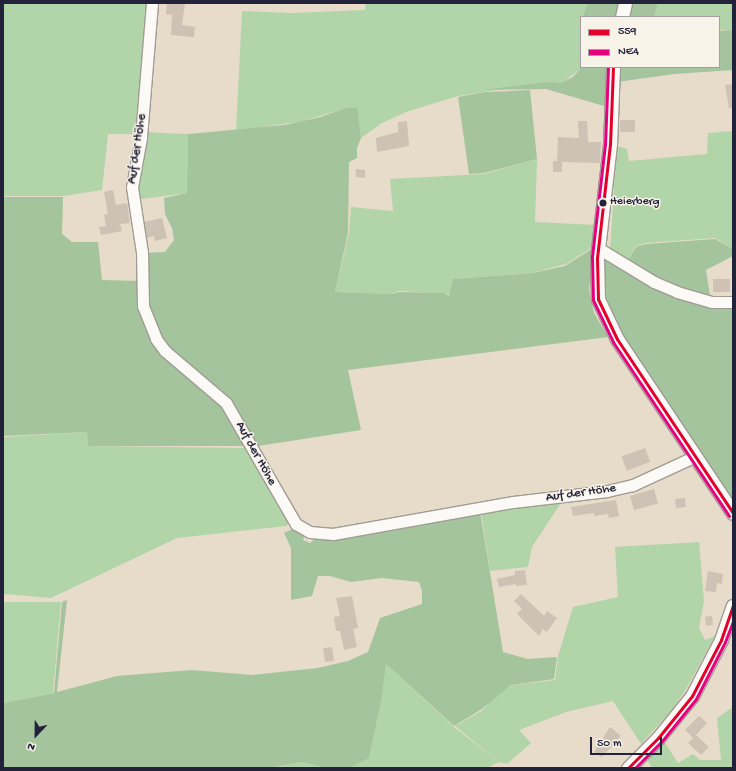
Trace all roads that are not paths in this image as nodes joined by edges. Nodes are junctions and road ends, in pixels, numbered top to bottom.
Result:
1 (152, 3) edge
2 (625, 3) edge
3 (622, 16) edge
4 (613, 68) edge
5 (598, 248) junction
6 (733, 302) edge
7 (696, 456) junction
8 (733, 513) edge
9 (733, 606) edge
10 (628, 768) edge

1 - 7 street, Auf der Höhe
2 - 3 street
4 - 5 street
5 - 6 street
5 - 7 street
7 - 8 street
9 - 10 street

